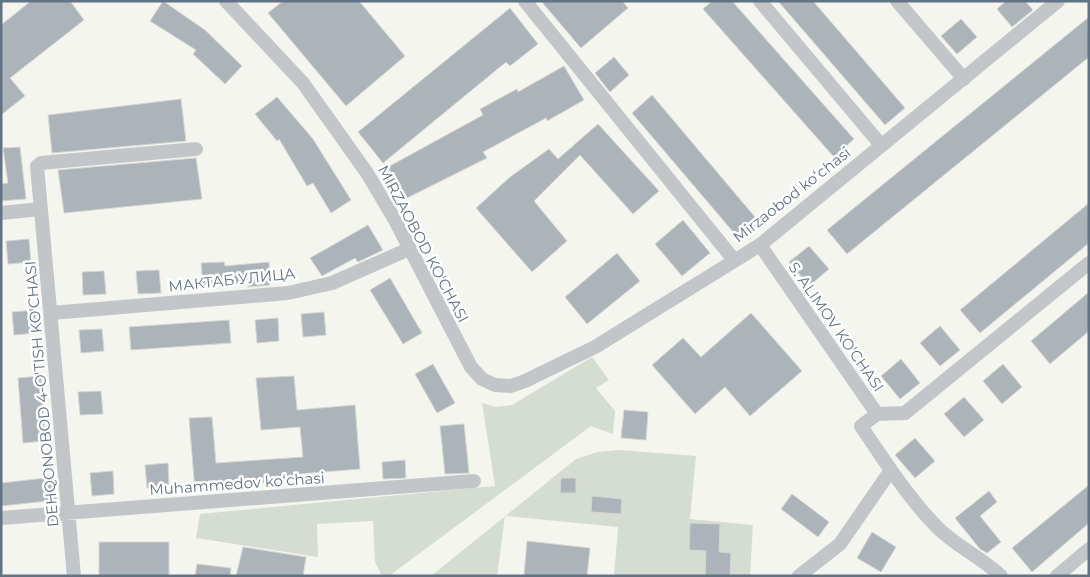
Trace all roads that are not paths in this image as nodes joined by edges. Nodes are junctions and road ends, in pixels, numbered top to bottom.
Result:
1 (525, 1) edge
2 (760, 1) edge
3 (896, 1) edge
4 (1058, 1) edge
5 (231, 3) edge
6 (964, 79) junction
7 (881, 145) junction
8 (196, 149) dead end
9 (41, 209) junction
10 (1, 213) edge
11 (760, 245) junction
12 (410, 249) junction
13 (734, 260) junction
14 (1089, 263) edge
15 (51, 313) junction
16 (495, 385) joint
17 (877, 414) junction
18 (891, 470) junction
19 (474, 481) dead end
20 (69, 512) junction
21 (1, 518) edge
22 (1089, 549) edge
23 (985, 570) edge
24 (74, 576) edge
25 (799, 576) edge
26 (1001, 576) edge
27 (1057, 576) edge

1 - 13 street
2 - 7 street
3 - 6 street
4 - 6 street, Mirzaobod koʻchasi
5 - 12 street, MIRZAOBOD KO'CHASI
6 - 7 street, Mirzaobod koʻchasi
7 - 11 street, Mirzaobod koʻchasi
8 - 9 street, DEHQONOBOD 4-O'TISH KO'CHASI
9 - 10 street
9 - 15 street, DEHQONOBOD 4-O'TISH KO'CHASI
11 - 13 street, Mirzaobod koʻchasi
11 - 17 street, S. ALIMOV KO'CHASI
12 - 15 street, МАКТАБ УЛИЦА
12 - 16 street, MIRZAOBOD KO'CHASI
13 - 16 street, Mirzaobod koʻchasi
14 - 17 street
15 - 20 street, DEHQONOBOD 4-O'TISH KO'CHASI
17 - 18 street, S. ALIMOV KO'CHASI
18 - 23 street, S. ALIMOV KO'CHASI
18 - 25 street
19 - 20 street, Muhammedov koʻchasi
20 - 21 street, Muhammedov koʻchasi
20 - 24 street, DEHQONOBOD 4-O'TISH KO'CHASI
22 - 27 street
23 - 26 street, S. ALIMOV KO'CHASI

